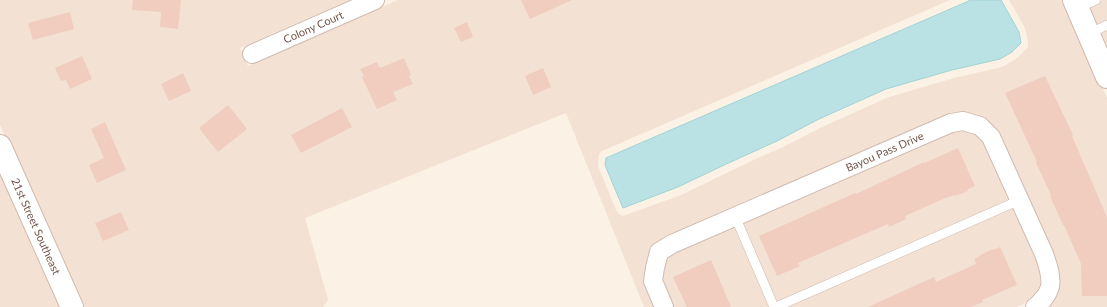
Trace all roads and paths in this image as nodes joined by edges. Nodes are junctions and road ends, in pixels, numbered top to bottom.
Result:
1 (375, 0) edge
2 (1083, 3) edge
3 (1098, 29) edge
4 (252, 54) dead end
5 (1107, 77) edge
6 (0, 146) edge
7 (1020, 200) junction
8 (735, 216) junction
9 (72, 307) edge
10 (664, 307) edge
11 (775, 307) edge
12 (1035, 307) edge

1 - 4 street, Colony Court
2 - 3 street
3 - 5 street
6 - 9 street, 21st Street Southeast
7 - 8 street, Bayou Pass Drive
7 - 11 lane
7 - 12 street, Bayou Pass Drive
8 - 10 street, Bayou Pass Drive
8 - 11 lane

